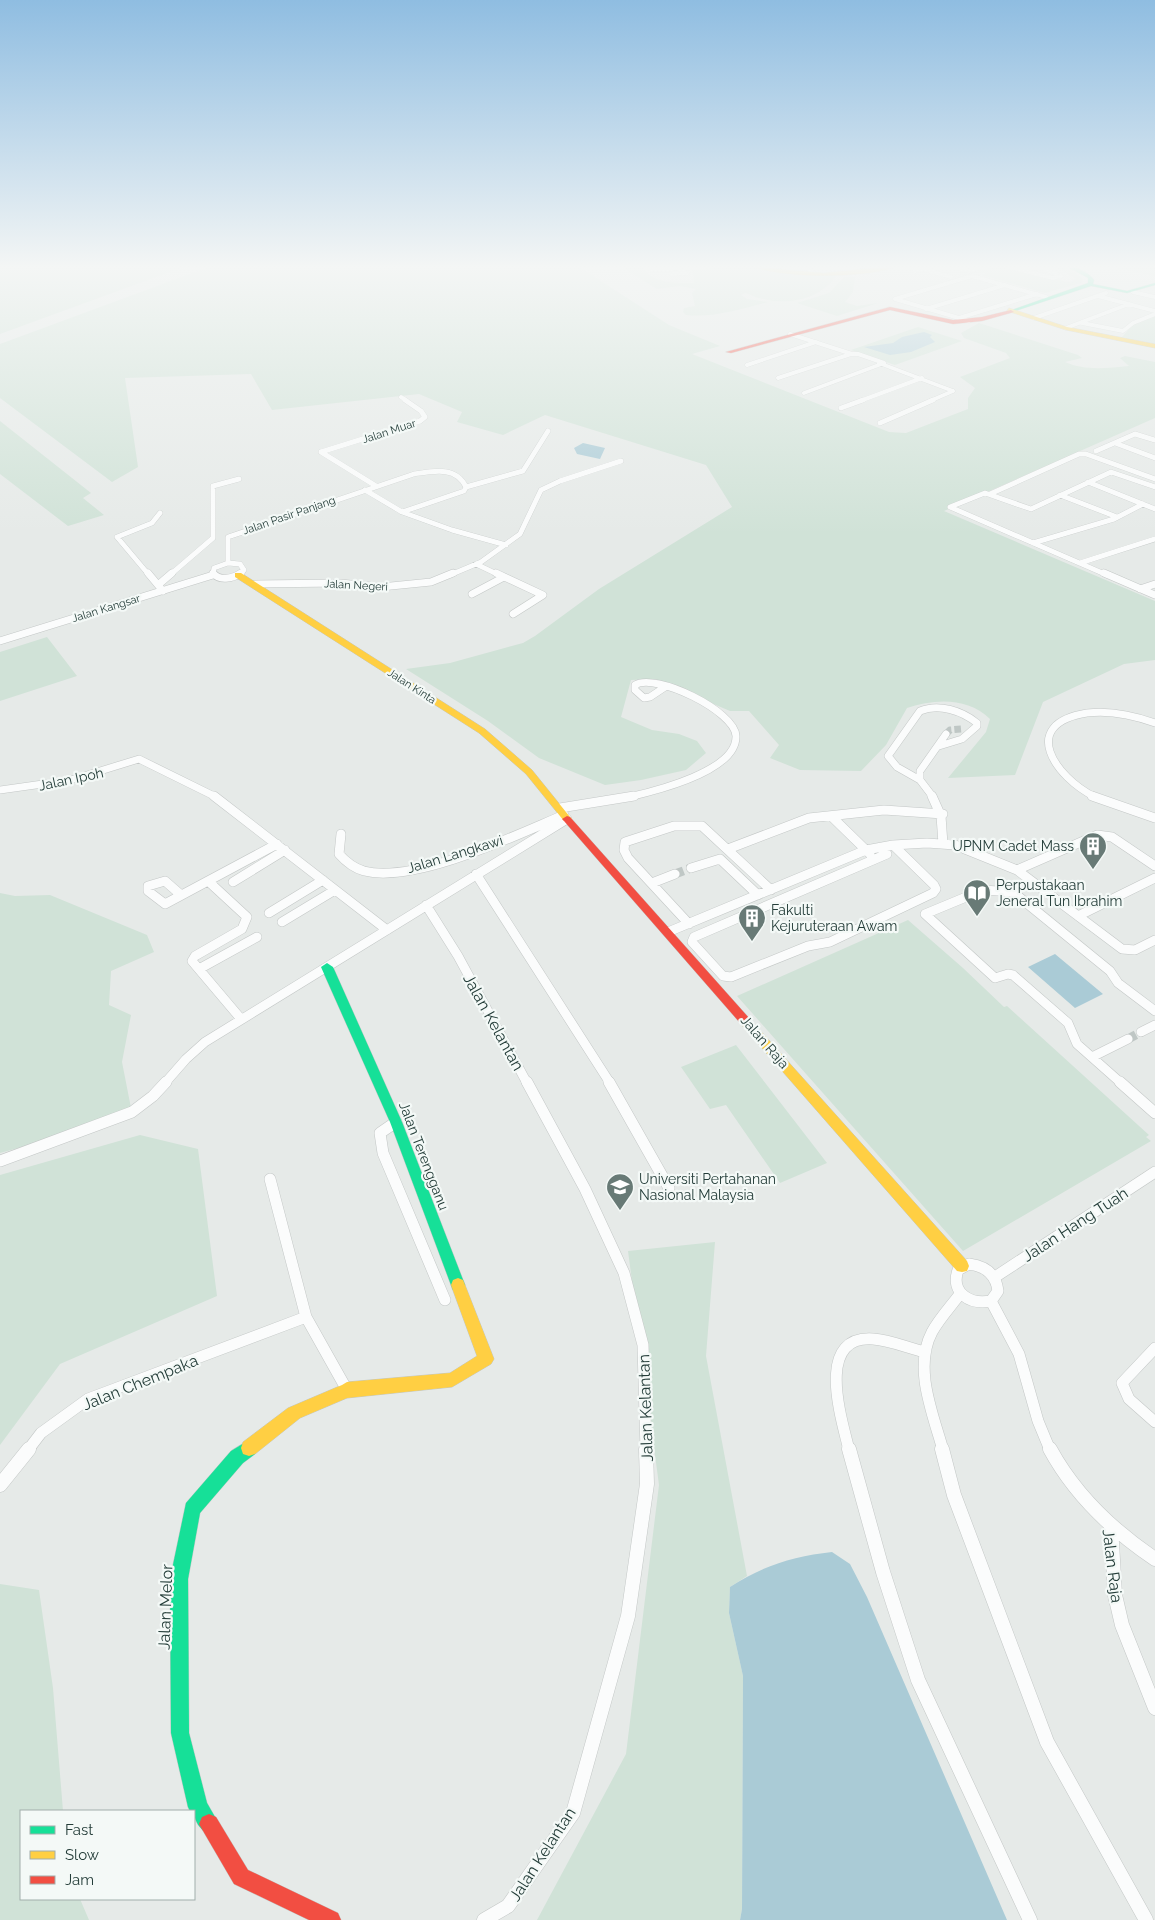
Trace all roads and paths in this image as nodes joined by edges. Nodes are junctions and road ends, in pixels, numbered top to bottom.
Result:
1 (779, 355) edge
2 (847, 355) edge
3 (851, 355) edge
4 (747, 365) dead end
5 (881, 365) junction
6 (778, 378) dead end
7 (920, 379) junction
8 (804, 393) dead end
9 (401, 397) dead end
10 (841, 408) dead end
11 (880, 422) dead end
12 (548, 431) dead end
13 (1154, 439) edge
14 (1115, 443) junction
15 (1155, 458) edge
16 (621, 461) dead end
17 (1155, 476) edge
18 (239, 479) dead end
19 (1088, 482) junction
20 (376, 486) junction
21 (466, 487) junction
22 (1155, 487) edge
23 (365, 490) junction
24 (990, 494) junction
25 (1060, 496) junction
26 (1143, 504) junction
27 (1155, 509) edge
28 (402, 512) junction
29 (160, 513) dead end
30 (1117, 517) junction
31 (1002, 526) dead end
32 (1155, 539) edge
33 (1036, 542) junction
34 (506, 545) junction
35 (228, 563) junction
36 (1080, 563) junction
37 (476, 564) junction
38 (213, 575) junction
39 (238, 576) junction
40 (504, 577) junction
41 (255, 584) junction
42 (158, 585) junction
43 (1153, 586) edge
44 (1140, 589) junction
45 (163, 591) junction
46 (472, 594) dead end
47 (1155, 595) edge
48 (513, 614) dead end
49 (0, 641) edge
50 (665, 687) junction
51 (1155, 722) edge
52 (946, 734) dead end
53 (940, 746) junction
54 (920, 776) junction
55 (0, 790) edge
56 (564, 814) junction
57 (943, 814) junction
58 (831, 816) junction
59 (1155, 818) edge
60 (341, 834) dead end
61 (277, 844) junction
62 (943, 844) junction
63 (893, 845) junction
64 (728, 849) junction
65 (285, 850) junction
66 (866, 850) junction
67 (887, 854) dead end
68 (876, 858) junction
69 (838, 862) junction
70 (1155, 866) edge
71 (692, 868) tunnel mouth
72 (848, 870) junction
73 (1017, 870) junction
74 (811, 873) junction
75 (476, 874) junction
76 (675, 874) tunnel mouth
77 (1155, 878) edge
78 (324, 880) junction
79 (208, 881) junction
80 (233, 882) dead end
81 (820, 882) junction
82 (652, 883) junction
83 (783, 885) junction
84 (335, 890) junction
85 (771, 890) junction
86 (792, 894) junction
87 (181, 895) dead end
88 (758, 895) junction
89 (738, 903) junction
90 (426, 905) junction
91 (747, 912) junction
92 (268, 913) dead end
93 (712, 914) junction
94 (1078, 916) junction
95 (282, 922) dead end
96 (690, 924) junction
97 (721, 924) junction
98 (387, 930) junction
99 (668, 932) junction
100 (257, 937) dead end
101 (1155, 940) edge
102 (327, 966) junction
103 (199, 969) junction
104 (1155, 1011) edge
105 (241, 1019) junction
106 (1155, 1025) edge
107 (1141, 1032) tunnel mouth
108 (1128, 1039) tunnel mouth
109 (1092, 1057) junction
110 (1154, 1110) edge
111 (396, 1122) junction
112 (0, 1161) edge
113 (1155, 1172) edge
114 (270, 1179) dead end
115 (669, 1188) dead end
116 (962, 1266) junction
117 (994, 1277) junction
118 (960, 1294) junction
119 (445, 1300) dead end
120 (991, 1301) junction
121 (306, 1317) junction
122 (1155, 1348) edge
123 (925, 1352) junction
124 (486, 1359) joint
125 (347, 1390) junction
126 (1155, 1422) edge
127 (0, 1485) edge
128 (1111, 1526) junction
129 (1155, 1559) edge
130 (1155, 1708) edge
131 (331, 1920) edge
132 (484, 1920) edge
133 (1030, 1920) edge
134 (1146, 1920) edge

1 - 4 street
2 - 6 street
3 - 5 street
5 - 7 street
5 - 8 street
7 - 10 street
7 - 11 street
9 - 20 street, Jalan Muar
12 - 21 street
13 - 14 street
14 - 15 street
14 - 17 street
16 - 34 street, Jalan Negeri
17 - 24 street
18 - 42 street
19 - 22 street
19 - 25 street
19 - 26 street
20 - 21 street
20 - 23 street, Jalan Pasir Panjang
21 - 28 street
23 - 28 street
23 - 35 street, Jalan Pasir Panjang
24 - 25 street
24 - 33 street
25 - 30 street
26 - 27 street
26 - 30 street
28 - 34 street
29 - 42 street
30 - 33 street
31 - 33 street
32 - 36 street
33 - 36 street
34 - 37 street, Jalan Negeri
35 - 38 street
35 - 39 street
36 - 44 street
37 - 40 street
37 - 41 street, Jalan Negeri
38 - 39 street
38 - 45 street, Jalan Kangsar
39 - 41 street, Jalan Kinta
40 - 46 street
40 - 48 street
41 - 56 street, Jalan Kinta
42 - 45 street
43 - 44 street
44 - 47 street
45 - 49 street, Jalan Kangsar
50 - 50 street, Jalan Langkawi
50 - 56 street, Jalan Langkawi
51 - 59 street
52 - 53 street
53 - 54 street
53 - 54 street
54 - 57 street
55 - 61 street, Jalan Ipoh
56 - 60 street, Jalan Langkawi
56 - 75 street
56 - 99 street, Jalan Raja
57 - 58 street
57 - 62 street
58 - 64 street
58 - 66 street
61 - 65 street
61 - 79 street
62 - 63 street
62 - 73 street
63 - 66 street
63 - 97 street
64 - 82 street
64 - 85 street
65 - 78 street
65 - 80 street
66 - 68 street
66 - 69 street
67 - 68 street
68 - 72 street
69 - 72 street
69 - 74 street
70 - 73 street
71 - 88 street
72 - 81 street
73 - 94 street
74 - 81 street
74 - 83 street
75 - 90 street
75 - 115 street
76 - 82 street
77 - 94 street
78 - 84 street
78 - 92 street
79 - 87 street
79 - 103 street
81 - 86 street
82 - 96 street
83 - 85 street
83 - 86 street
84 - 95 street
84 - 98 street
85 - 88 street
86 - 91 street
88 - 89 street
89 - 91 street
89 - 93 street
90 - 98 street
90 - 132 street, Jalan Kelantan
91 - 97 street
93 - 96 street
93 - 97 street
94 - 101 street
96 - 99 street
98 - 102 street
99 - 116 street, Jalan Raja
100 - 103 street
102 - 105 street
102 - 111 street, Jalan Terengganu
103 - 105 street
104 - 109 street
105 - 112 street
106 - 107 street
108 - 109 street
109 - 110 street
111 - 119 street
111 - 124 street, Jalan Terengganu
113 - 117 street, Jalan Hang Tuah
114 - 121 street
116 - 117 street
116 - 118 street
117 - 120 street
118 - 120 street
118 - 123 street
120 - 128 street, Jalan Raja
121 - 125 street
121 - 127 street, Jalan Chempaka
122 - 126 street
123 - 133 street
123 - 134 street
124 - 125 street, Jalan Melor
125 - 131 street, Jalan Melor
128 - 129 street
128 - 130 street, Jalan Raja

